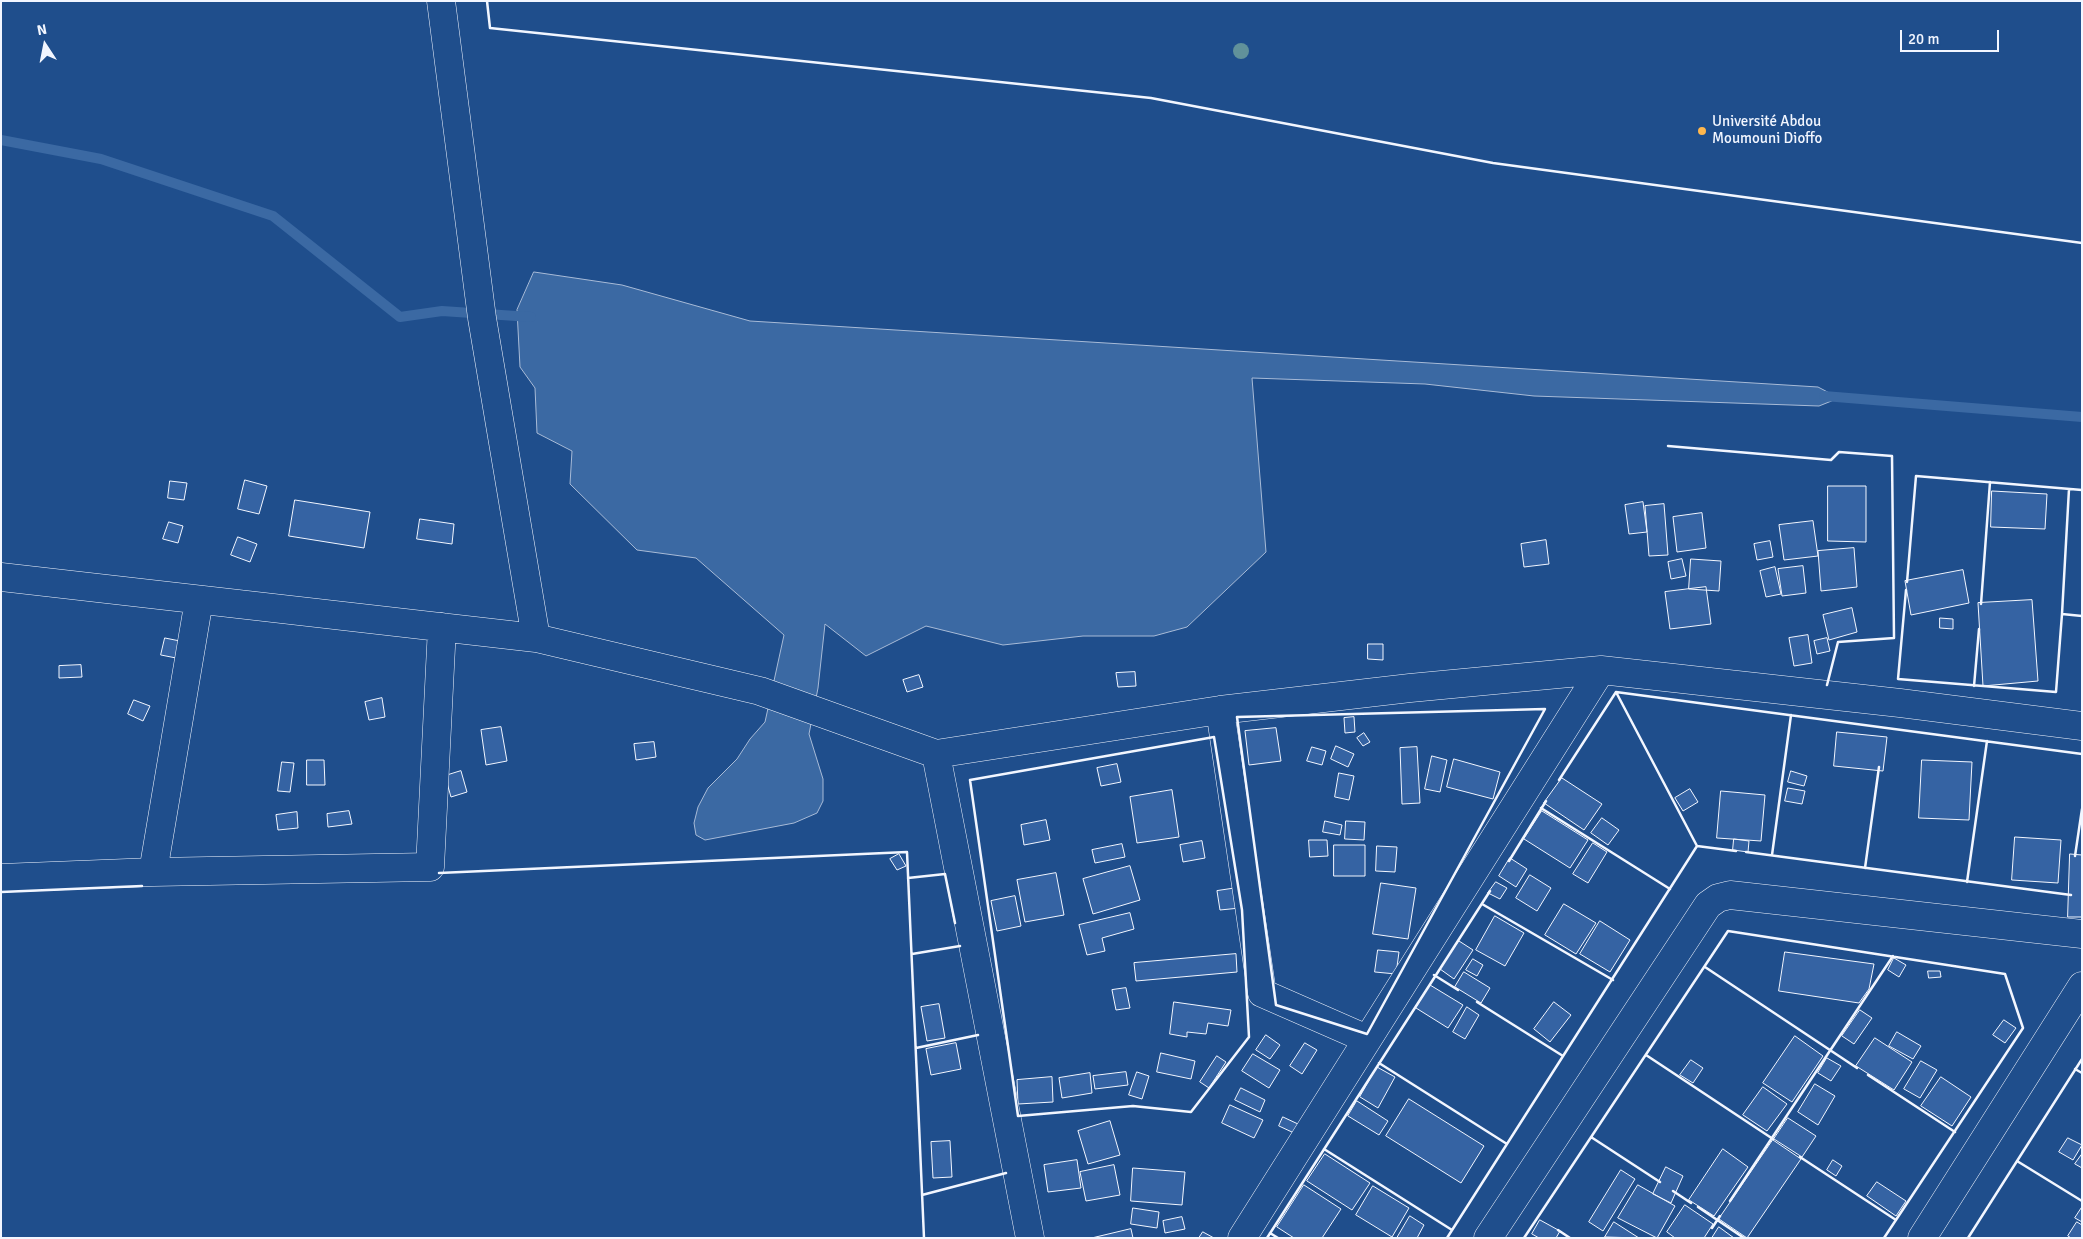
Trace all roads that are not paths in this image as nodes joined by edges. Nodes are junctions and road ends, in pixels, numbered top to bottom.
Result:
1 (441, 1) edge
2 (1, 577) edge
3 (199, 600) junction
4 (442, 627) junction
5 (536, 638) junction
6 (1601, 670) junction
7 (1220, 710) junction
8 (2082, 726) edge
9 (936, 754) junction
10 (153, 872) junction
11 (1, 878) edge
12 (2082, 934) edge
13 (2082, 986) edge
14 (1367, 1039) junction
15 (1030, 1238) edge
16 (1242, 1238) edge
17 (1488, 1238) edge
18 (1922, 1238) edge

1 - 5 street
2 - 3 street
3 - 4 street
3 - 10 street
4 - 5 street
4 - 10 street
5 - 9 street
6 - 7 street
6 - 8 street
6 - 14 street
7 - 9 street
7 - 14 street
9 - 15 street
10 - 11 street
12 - 17 street
13 - 18 street
14 - 16 street

